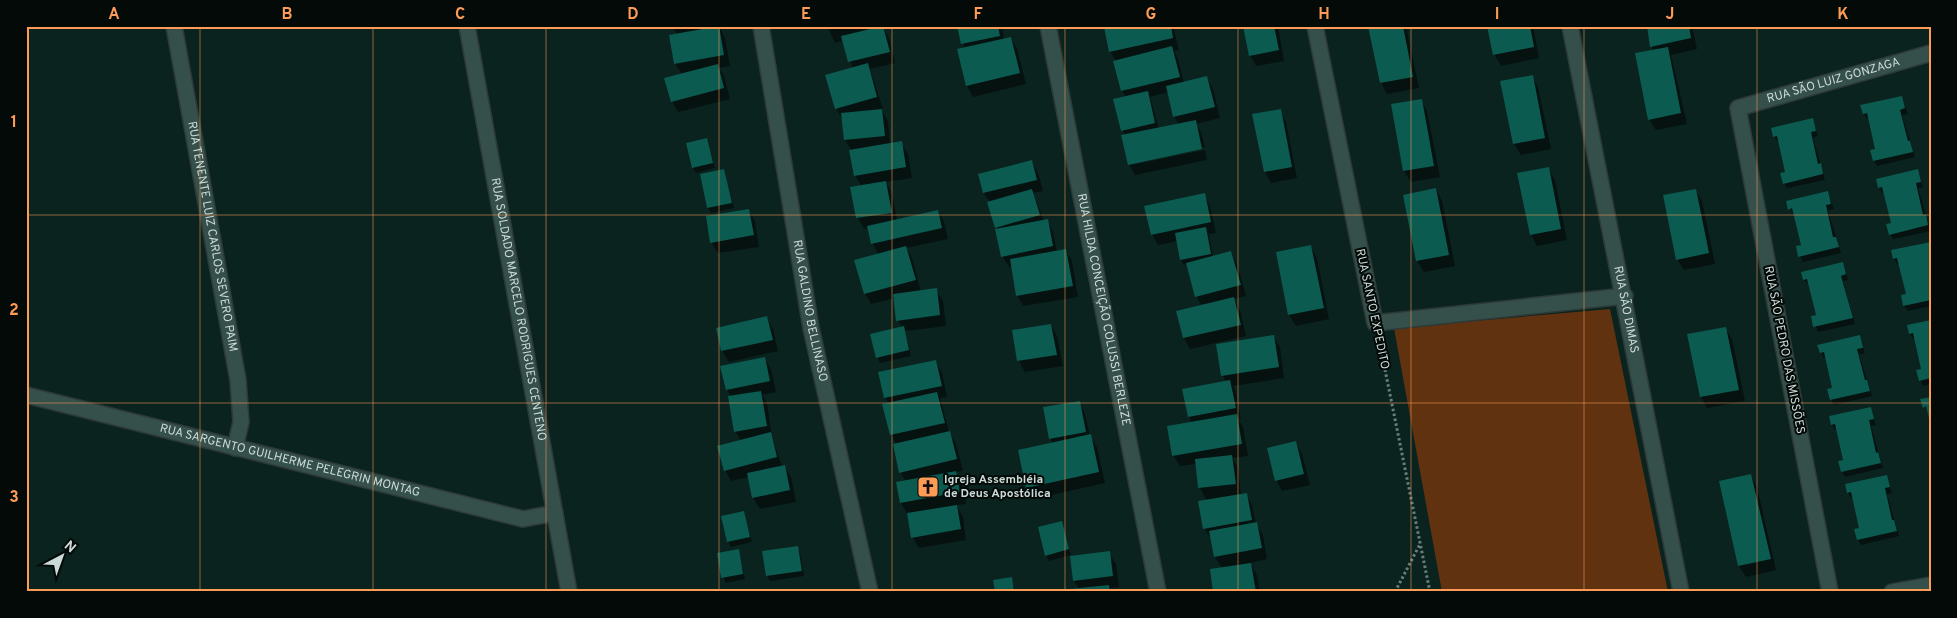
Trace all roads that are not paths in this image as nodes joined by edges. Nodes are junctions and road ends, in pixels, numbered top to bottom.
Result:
1 (174, 26) edge
2 (467, 26) edge
3 (761, 26) edge
4 (1048, 26) edge
5 (1315, 26) edge
6 (1570, 26) edge
7 (1931, 53) edge
8 (1738, 108) joint
9 (1625, 296) junction
10 (26, 395) edge
11 (235, 448) junction
12 (555, 513) junction
13 (1931, 585) edge
14 (569, 592) edge
15 (870, 592) edge
16 (1158, 592) edge
17 (1681, 592) edge
18 (1830, 592) edge
19 (1892, 592) edge

1 - 11 street, RUA TENENTE LUIZ CARLOS SEVERO PAIM
2 - 12 street, RUA SOLDADO MARCELO RODRIGUES CENTENO
3 - 15 street, RUA GALDINO BELLINASO
4 - 16 street, RUA HILDA CONCEIÇÃO COLUSSI BERLEZE
5 - 9 street, RUA SANTO EXPEDITO
6 - 9 street, RUA SÃO DIMAS
7 - 8 street, RUA SÃO LUIZ GONZAGA
8 - 18 street, RUA SÃO PEDRO DAS MISSÕES
9 - 17 street, RUA SÃO DIMAS
10 - 11 street, RUA SARGENTO GUILHERME PELEGRIN MONTAG
11 - 12 street, RUA SARGENTO GUILHERME PELEGRIN MONTAG
12 - 14 street, RUA SOLDADO MARCELO RODRIGUES CENTENO
13 - 19 street

